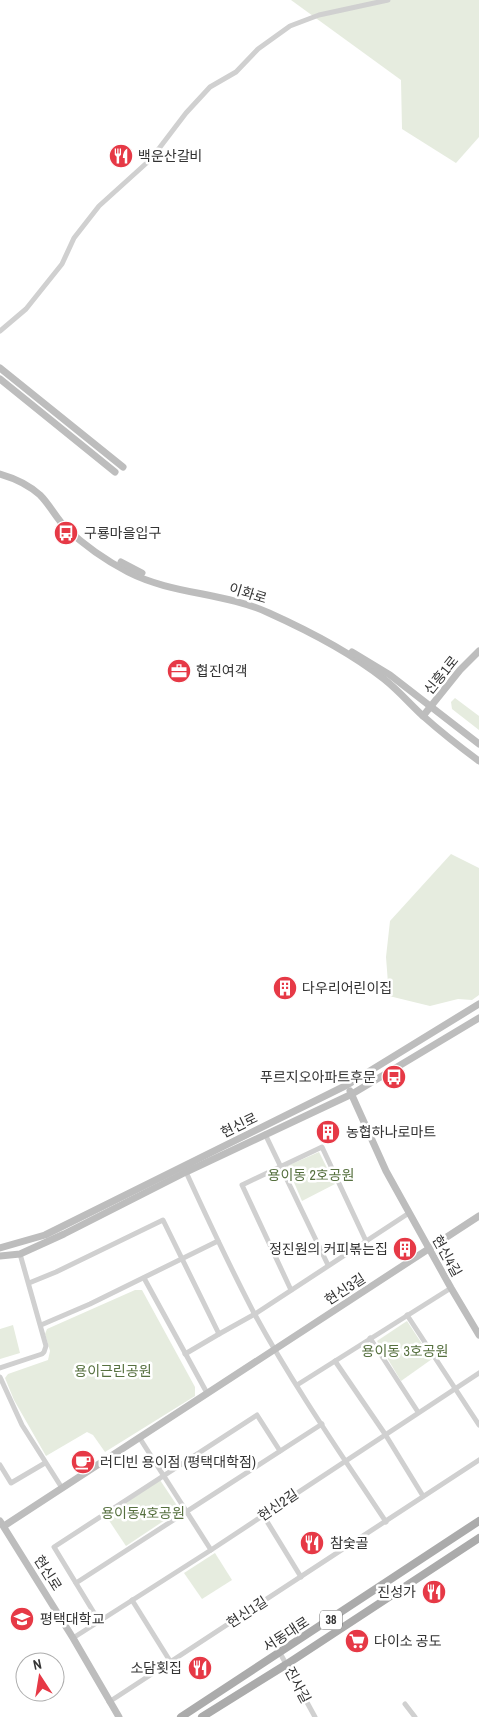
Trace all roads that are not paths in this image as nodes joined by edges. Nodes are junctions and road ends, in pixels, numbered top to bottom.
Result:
1 (388, 0) edge
2 (0, 332) edge
3 (0, 368) edge
4 (0, 379) edge
5 (123, 467) dead end
6 (0, 472) edge
7 (115, 472) dead end
8 (479, 651) edge
9 (431, 708) junction
10 (423, 716) junction
11 (479, 744) edge
12 (479, 761) edge
13 (479, 1004) edge
14 (479, 1018) edge
15 (347, 1085) junction
16 (352, 1094) junction
17 (265, 1134) junction
18 (280, 1166) junction
19 (186, 1172) junction
20 (409, 1213) junction
21 (479, 1216) edge
22 (218, 1241) junction
23 (366, 1241) junction
24 (0, 1248) edge
25 (429, 1249) junction
26 (20, 1254) junction
27 (0, 1256) edge
28 (182, 1258) junction
29 (328, 1266) junction
30 (144, 1278) junction
31 (28, 1283) junction
32 (451, 1288) junction
33 (291, 1290) junction
34 (255, 1314) junction
35 (407, 1315) junction
36 (41, 1325) junction
37 (219, 1334) junction
38 (479, 1336) edge
39 (370, 1338) junction
40 (276, 1349) junction
41 (185, 1354) junction
42 (335, 1361) junction
43 (0, 1368) edge
44 (479, 1373) edge
45 (0, 1376) edge
46 (297, 1384) junction
47 (455, 1389) junction
48 (207, 1394) junction
49 (418, 1412) junction
50 (322, 1424) junction
51 (479, 1425) edge
52 (385, 1434) junction
53 (139, 1437) junction
54 (280, 1451) junction
55 (345, 1460) junction
56 (479, 1460) edge
57 (44, 1463) junction
58 (0, 1465) edge
59 (164, 1476) junction
60 (62, 1488) junction
61 (423, 1496) junction
62 (187, 1512) junction
63 (263, 1515) junction
64 (479, 1521) edge
65 (386, 1522) junction
66 (2, 1524) edge
67 (479, 1538) edge
68 (211, 1550) junction
69 (301, 1577) junction
70 (76, 1583) junction
71 (132, 1600) junction
72 (99, 1621) junction
73 (73, 1638) junction
74 (280, 1653) junction
75 (170, 1661) junction
76 (287, 1664) junction
77 (109, 1702) junction
78 (405, 1704) dead end
79 (119, 1717) edge
80 (181, 1717) edge
81 (202, 1717) edge
82 (315, 1717) edge
83 (415, 1717) edge

1 - 2 street
3 - 5 street
4 - 7 street
6 - 9 street, 이화로
6 - 10 street, 이화로
8 - 9 street, 신흥1로
9 - 10 street, 신흥1로
9 - 11 street, 이화로
10 - 12 street, 이화로
13 - 15 street, 현신로
14 - 16 street, 현신로
15 - 16 street, 현신4길
15 - 24 street, 현신로
16 - 17 street, 현신로
16 - 20 street, 현신4길
17 - 18 street
17 - 19 street, 현신로
18 - 23 street
18 - 29 street
18 - 33 street
19 - 22 street
19 - 26 street, 현신로
20 - 23 street
20 - 25 street, 현신4길
21 - 25 street, 현신3길
22 - 28 street
22 - 34 street
23 - 29 street
25 - 32 street, 현신4길
25 - 40 street, 현신3길
26 - 27 street, 현신로
26 - 31 street
28 - 30 street
28 - 31 street
28 - 37 street
29 - 33 street
30 - 36 street
30 - 41 street
31 - 36 street
32 - 35 street
32 - 38 street, 현신4길
33 - 34 street
34 - 37 street
34 - 40 street
35 - 39 street
35 - 47 street
36 - 43 street
37 - 41 street
39 - 42 street
39 - 49 street
40 - 46 street
40 - 48 street, 현신3길
41 - 48 street
42 - 46 street
42 - 52 street
44 - 47 street, 현신2길
45 - 57 street
46 - 50 street
47 - 49 street, 현신2길
47 - 51 street
48 - 53 street, 현신3길
49 - 52 street, 현신2길
50 - 54 street
50 - 55 street
52 - 55 street, 현신2길
52 - 61 street
53 - 59 street
53 - 60 street, 현신3길
54 - 59 street
54 - 62 street
55 - 63 street, 현신2길
55 - 65 street
56 - 61 street, 현신1길
57 - 58 street
57 - 60 street
59 - 62 street
59 - 70 street
60 - 66 street, 현신3길
61 - 65 street, 현신1길
62 - 68 street
62 - 70 street
63 - 68 street, 현신2길
63 - 69 street
64 - 74 main road, 서동대로 / 38
65 - 69 street, 현신1길
66 - 73 street, 현신로
67 - 76 main road, 서동대로 / 38
68 - 71 street, 현신2길
69 - 75 street, 현신1길
70 - 72 street
71 - 72 street, 현신2길
71 - 75 street
72 - 73 street, 현신2길
73 - 77 street, 현신로
74 - 76 street, 진사길
74 - 80 main road, 서동대로 / 38
75 - 77 street, 현신1길
76 - 81 main road, 서동대로 / 38
76 - 82 street, 진사길
77 - 79 street, 현신로
78 - 83 street

